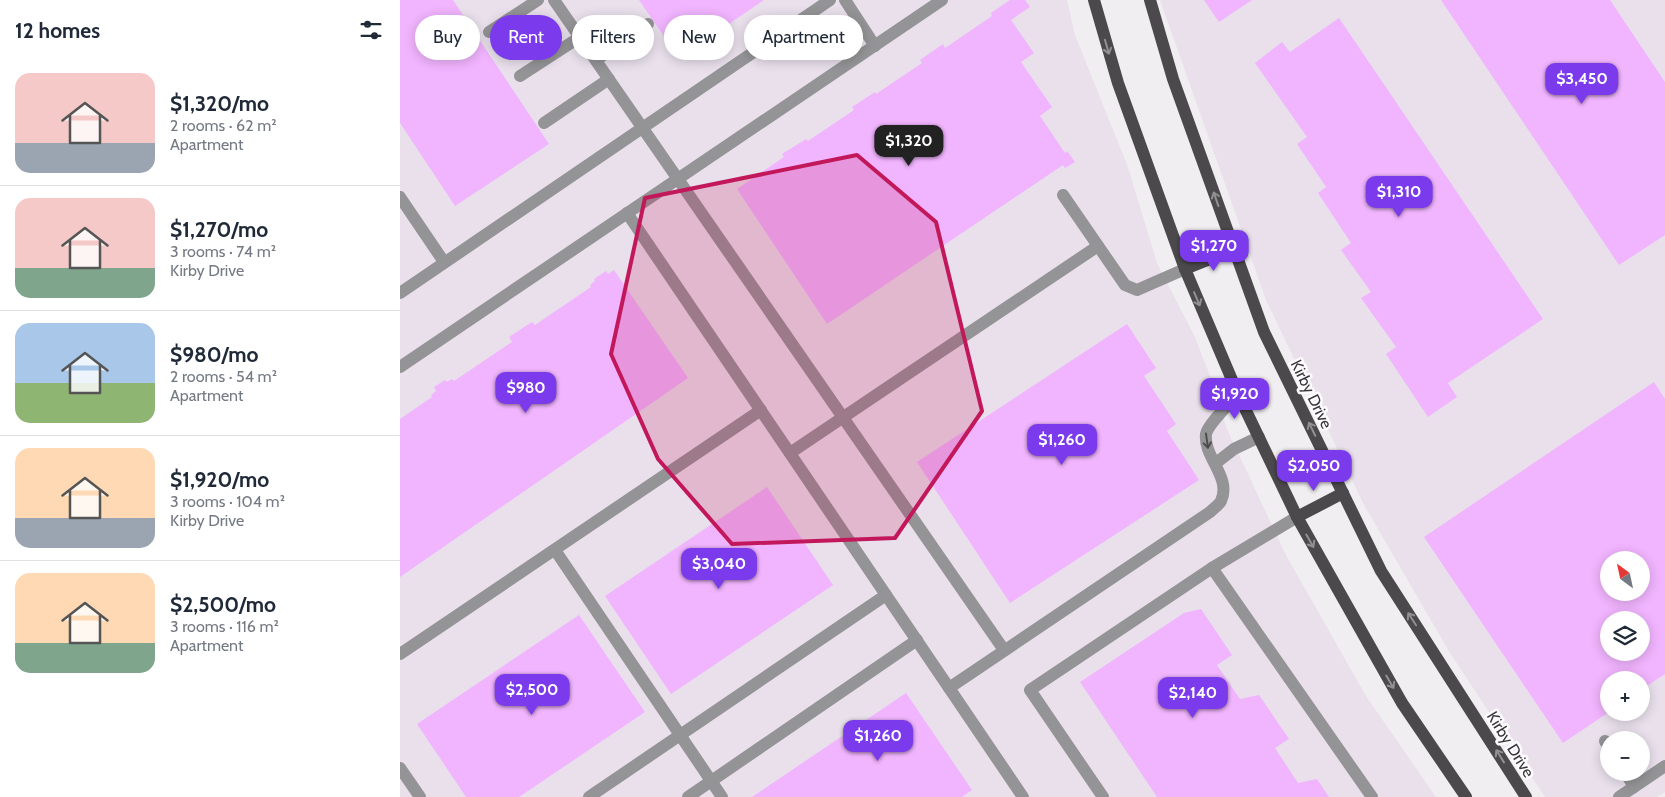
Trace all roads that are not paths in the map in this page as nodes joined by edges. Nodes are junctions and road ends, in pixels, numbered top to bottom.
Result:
1 (538, 0) edge
2 (830, 0) edge
3 (845, 0) edge
4 (942, 0) edge
5 (1094, 0) edge
6 (1150, 0) edge
7 (560, 2) edge
8 (572, 23) edge
9 (489, 32) dead end
10 (572, 42) edge
11 (875, 46) junction
12 (596, 60) edge
13 (520, 76) dead end
14 (609, 79) junction
15 (544, 123) dead end
16 (642, 128) junction
17 (678, 179) junction
18 (1064, 195) dead end
19 (400, 197) edge
20 (627, 213) junction
21 (1098, 246) junction
22 (1234, 250) junction
23 (444, 262) junction
24 (1185, 269) junction
25 (400, 293) edge
26 (400, 367) edge
27 (1238, 394) junction
28 (761, 410) junction
29 (843, 417) junction
30 (1258, 437) junction
31 (790, 453) junction
32 (1216, 463) junction
33 (1344, 493) junction
34 (1297, 517) junction
35 (555, 550) junction
36 (1212, 568) junction
37 (886, 595) junction
38 (917, 640) junction
39 (1004, 650) junction
40 (400, 654) edge
41 (949, 688) junction
42 (679, 734) junction
43 (1665, 766) edge
44 (400, 768) edge
45 (1630, 781) edge
46 (711, 782) junction
47 (1634, 787) junction
48 (420, 797) edge
49 (589, 797) edge
50 (688, 797) edge
51 (722, 797) edge
52 (1023, 797) edge
53 (1103, 797) edge
54 (1372, 797) edge
55 (1466, 797) edge
56 (1526, 797) edge
57 (1619, 797) edge

1 - 9 lane
2 - 16 lane
3 - 11 lane
4 - 11 lane
5 -> 24 main road
22 -> 6 main road, Kirby Drive
7 - 8 lane
10 - 13 lane
11 - 17 lane
12 - 14 lane
14 - 15 lane
14 - 16 lane
16 - 17 lane
16 - 23 lane
17 - 20 lane
17 - 29 lane
18 - 21 lane
19 - 23 lane
20 - 26 lane
20 - 28 lane
21 - 24 lane
21 - 29 lane
22 - 24 main road
33 -> 22 main road, Kirby Drive
23 - 25 lane
24 -> 27 main road
27 - 30 main road
27 -> 32 lane
28 - 31 lane
28 - 35 lane
29 - 31 lane
29 - 39 lane
30 - 32 lane
30 - 34 main road
31 - 37 lane
32 - 39 lane
33 - 34 main road
56 -> 33 main road, Kirby Drive
34 - 36 lane
34 -> 55 main road
35 - 40 lane
35 - 42 lane
36 - 53 lane
36 - 54 lane
37 - 38 lane
37 - 42 lane
38 - 41 lane
38 - 46 lane
39 - 41 lane
41 - 52 lane
42 - 46 lane
42 - 49 lane
43 - 47 lane
44 - 48 lane
45 - 47 lane
46 - 50 lane
46 - 51 lane
47 - 57 lane

